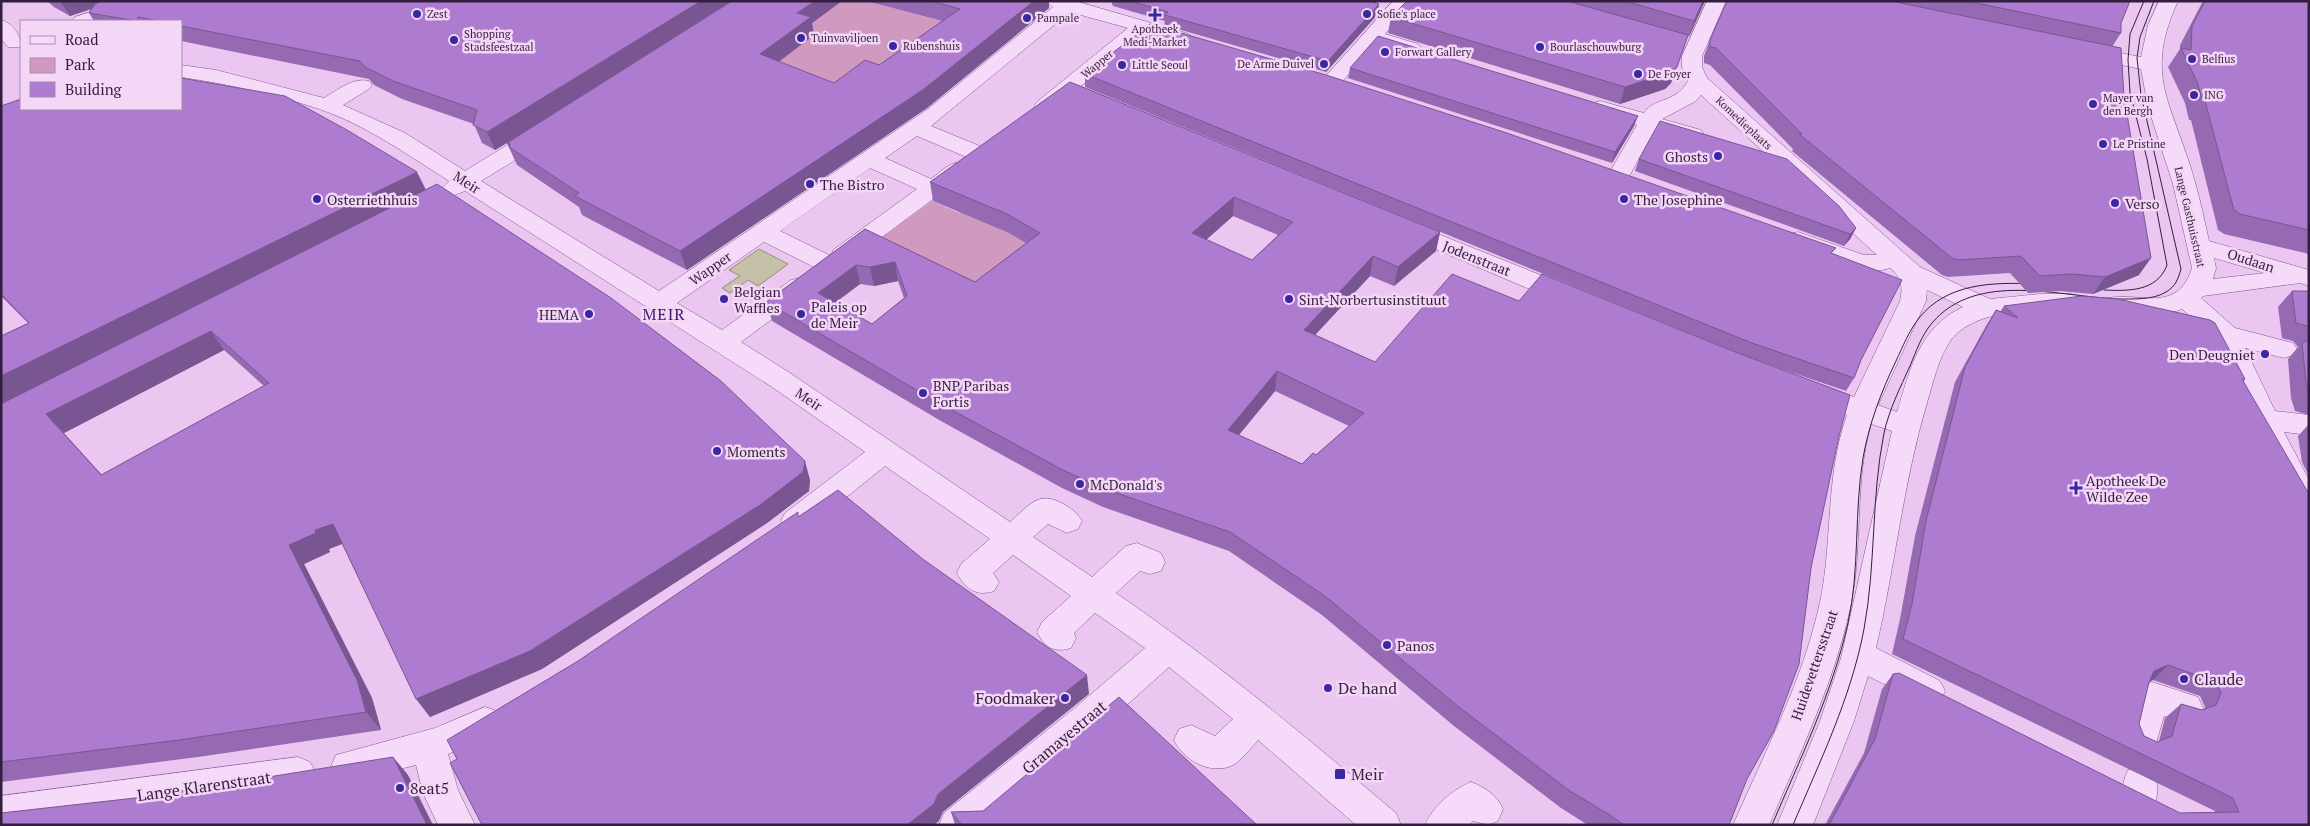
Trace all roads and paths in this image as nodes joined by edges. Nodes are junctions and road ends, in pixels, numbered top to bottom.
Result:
1 (1404, 1) edge
2 (1717, 1) edge
3 (2169, 1) edge
4 (138, 3) edge
5 (1073, 4) edge
6 (85, 20) edge
7 (1, 26) edge
8 (1142, 27) junction
9 (1371, 36) junction
10 (1677, 41) edge
11 (1199, 43) edge
12 (15, 44) edge
13 (1696, 47) junction
14 (2071, 49) edge
15 (1426, 53) edge
16 (2150, 65) junction
17 (182, 71) edge
18 (1698, 81) junction
19 (1331, 82) edge
20 (362, 85) edge
21 (1067, 89) junction
22 (1089, 98) edge
23 (1580, 100) edge
24 (327, 105) junction
25 (1027, 118) edge
26 (562, 121) edge
27 (1649, 122) junction
28 (915, 127) junction
29 (1715, 142) edge
30 (1743, 151) edge
31 (869, 159) junction
32 (1790, 165) junction
33 (1619, 175) edge
34 (466, 181) junction
35 (933, 188) junction
36 (431, 201) edge
37 (1384, 220) edge
38 (763, 232) junction
39 (1780, 232) edge
40 (2198, 245) junction
41 (830, 264) junction
42 (1907, 273) junction
43 (2306, 277) edge
44 (2191, 294) junction
45 (1588, 303) edge
46 (658, 304) junction
47 (1989, 309) junction
48 (2226, 335) junction
49 (722, 343) junction
50 (2284, 349) dead end
51 (1790, 384) edge
52 (1862, 411) junction
53 (2266, 420) junction
54 (2309, 425) edge
55 (1907, 426) junction
56 (885, 451) junction
57 (2281, 456) junction
58 (2309, 464) edge
59 (2309, 507) edge
60 (1067, 521) dead end
61 (775, 536) edge
62 (1012, 538) junction
63 (1150, 562) dead end
64 (983, 582) dead end
65 (1093, 595) junction
66 (1060, 638) dead end
67 (1168, 647) junction
68 (1858, 656) junction
69 (1954, 704) edge
70 (514, 706) edge
71 (2186, 708) edge
72 (1257, 719) junction
73 (2142, 739) edge
74 (1191, 740) dead end
75 (428, 746) junction
76 (1485, 809) dead end
77 (1, 813) edge
78 (457, 825) edge
79 (957, 825) edge
80 (1383, 825) edge
81 (1443, 825) edge
82 (1751, 825) edge
83 (1795, 825) edge

1 - 9 street
2 - 13 street
3 - 16 street, Lange Gasthuisstraat
4 - 6 street
5 - 8 street
5 - 28 street, Wapper
7 - 12 street
8 - 11 street
8 - 21 street, Wapper
9 - 15 street
9 - 19 street
10 - 13 street
13 - 18 street
14 - 16 street
16 - 40 street, Lange Gasthuisstraat
17 - 24 street, Meir
18 - 27 street
18 - 32 street, Komedieplaats
20 - 24 street
21 - 22 street
21 - 25 street, Wapper
23 - 27 street
24 - 34 street, Meir
26 - 34 street
27 - 29 street
27 - 33 street
28 - 31 street, Wapper
28 - 35 street
30 - 32 street, Komedieplaats
31 - 35 street
31 - 38 street, Wapper
32 - 42 street, Komedieplaats
34 - 36 street
34 - 46 street, Meir
35 - 41 street
37 - 45 street, Jodenstraat
38 - 41 street
38 - 46 street, Wapper
39 - 42 street
40 - 43 street, Oudaan
40 - 44 street, Lange Gasthuisstraat
41 - 49 street
42 - 47 street, Komedieplaats
42 - 52 street, Huidevettersstraat
43 - 44 street, Oudaan
44 - 47 street
44 - 48 street
46 - 49 street, Meir
47 - 55 street
48 - 50 street
48 - 53 street
49 - 56 street, Meir
51 - 52 street
52 - 55 street
52 - 82 street, Huidevettersstraat
53 - 54 street
53 - 57 street
55 - 68 street
56 - 61 street
56 - 62 street, Meir
57 - 58 street
57 - 59 street
60 - 62 street
62 - 64 street
62 - 65 street, Meir
63 - 65 street
65 - 66 street
65 - 67 street, Meir
67 - 72 street, Meir
67 - 79 street, Gramayestraat
68 - 69 street
68 - 83 street
70 - 75 street, Lange Klarenstraat
71 - 73 street
72 - 74 street
72 - 80 street, Meir
75 - 77 street, Lange Klarenstraat
75 - 78 street
76 - 81 street

